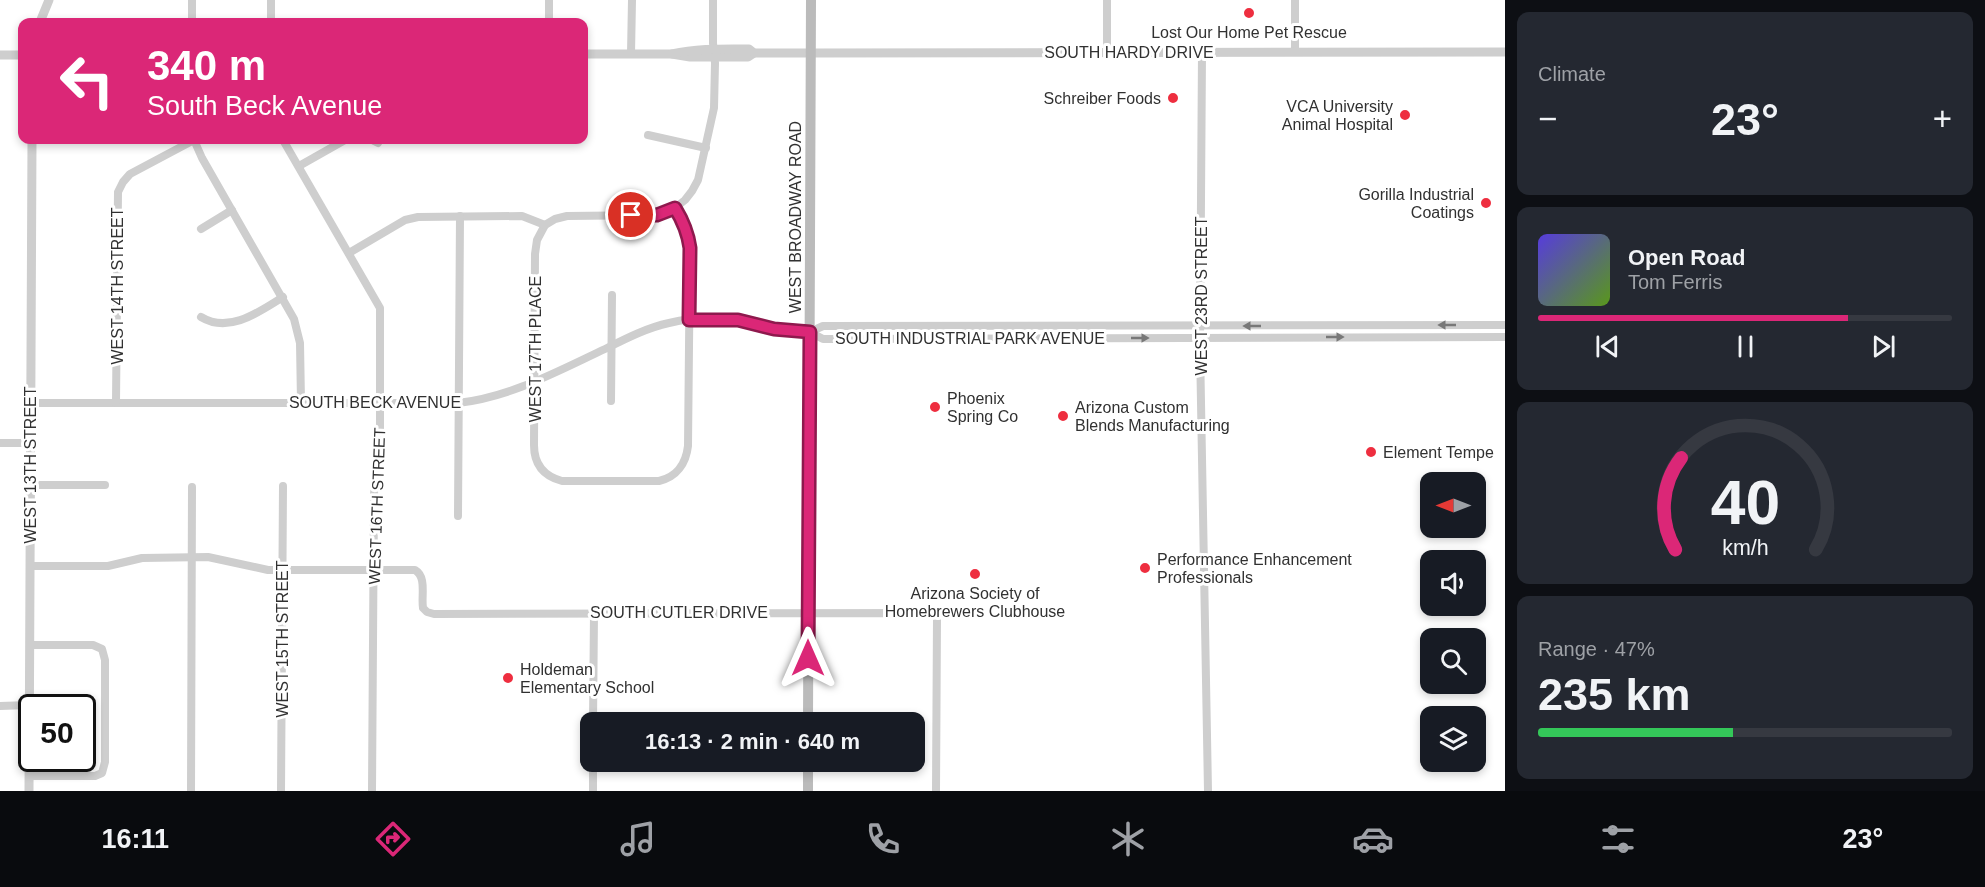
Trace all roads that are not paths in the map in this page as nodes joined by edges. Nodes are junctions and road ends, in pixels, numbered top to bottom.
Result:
1 (49, 0) edge
2 (192, 0) edge
3 (272, 0) edge
4 (549, 0) edge
5 (632, 0) edge
6 (713, 0) edge
7 (811, 0) edge
8 (1107, 0) edge
9 (1295, 0) edge
10 (42, 18) edge
11 (192, 18) edge
12 (271, 18) edge
13 (549, 18) edge
14 (1295, 51) junction
15 (1107, 52) junction
16 (1505, 52) edge
17 (714, 53) junction
18 (1202, 53) junction
19 (588, 54) edge
20 (631, 54) junction
21 (811, 54) junction
22 (0, 55) edge
23 (18, 55) edge
24 (648, 135) dead end
25 (32, 144) edge
26 (186, 144) edge
27 (196, 144) edge
28 (285, 144) edge
29 (338, 144) edge
30 (706, 148) junction
31 (299, 166) junction
32 (675, 208) junction
33 (232, 210) junction
34 (460, 216) junction
35 (545, 225) junction
36 (201, 229) dead end
37 (349, 253) junction
38 (612, 295) dead end
39 (283, 297) junction
40 (201, 317) dead end
41 (689, 320) junction
42 (1505, 325) edge
43 (1200, 326) junction
44 (810, 332) junction
45 (1505, 337) edge
46 (1200, 338) junction
47 (612, 345) junction
48 (534, 381) junction
49 (611, 401) dead end
50 (301, 402) junction
51 (381, 402) junction
52 (30, 403) junction
53 (116, 403) junction
54 (458, 403) junction
55 (0, 443) edge
56 (30, 443) junction
57 (30, 484) junction
58 (105, 485) dead end
59 (283, 486) dead end
60 (192, 487) dead end
61 (458, 516) dead end
62 (192, 557) junction
63 (30, 566) junction
64 (283, 570) junction
65 (374, 570) junction
66 (808, 612) junction
67 (594, 613) junction
68 (30, 645) junction
69 (29, 694) edge
70 (18, 705) edge
71 (0, 706) edge
72 (593, 712) edge
73 (808, 712) edge
74 (29, 772) edge
75 (593, 772) edge
76 (808, 772) edge
77 (29, 777) junction
78 (29, 791) edge
79 (190, 791) edge
80 (281, 791) edge
81 (372, 791) edge
82 (593, 791) edge
83 (808, 791) edge
84 (936, 791) edge
85 (1208, 791) edge

1 - 10 street
2 - 11 street
3 - 12 street
4 - 13 street
5 - 20 street
6 - 17 street
7 - 21 main road, WEST BROADWAY ROAD
8 - 15 street
9 - 14 street
14 - 16 street, SOUTH HARDY DRIVE
14 - 18 street, SOUTH HARDY DRIVE
15 - 18 street, SOUTH HARDY DRIVE
15 - 21 street, SOUTH HARDY DRIVE
17 - 20 street, SOUTH HARDY DRIVE
17 - 21 street, SOUTH HARDY DRIVE
17 - 30 street
18 - 43 street, WEST 23RD STREET
19 - 20 street, SOUTH HARDY DRIVE
21 - 44 main road, WEST BROADWAY ROAD
22 - 23 street
24 - 30 street
25 - 52 street, WEST 13TH STREET
26 - 53 street, WEST 14TH STREET
27 - 33 street
28 - 31 street, WEST 16TH STREET
29 - 31 street
30 - 32 street
31 - 37 street, WEST 16TH STREET
32 - 35 street
32 - 41 street
33 - 36 street
33 - 39 street
34 - 35 street
34 - 37 street
34 - 54 street
35 - 48 street, WEST 17TH PLACE
37 - 51 street, WEST 16TH STREET
38 - 47 street
39 - 40 street
39 - 50 street
41 - 44 street, SOUTH BECK AVENUE
41 - 47 street, SOUTH BECK AVENUE
41 - 48 street, WEST 17TH PLACE
42 -> 43 street, SOUTH INDUSTRIAL PARK AVENUE
43 - 44 street, SOUTH INDUSTRIAL PARK AVENUE
43 - 46 street, WEST 23RD STREET
44 -> 46 street, SOUTH INDUSTRIAL PARK AVENUE
44 - 66 main road, WEST BROADWAY ROAD
46 -> 45 street, SOUTH INDUSTRIAL PARK AVENUE
46 - 85 street, WEST 23RD STREET
47 - 48 street, SOUTH BECK AVENUE
47 - 49 street
48 - 54 street, SOUTH BECK AVENUE
50 - 51 street, SOUTH BECK AVENUE
50 - 53 street, SOUTH BECK AVENUE
51 - 54 street, SOUTH BECK AVENUE
51 - 65 street, WEST 16TH STREET
52 - 53 street, SOUTH BECK AVENUE
52 - 56 street, WEST 13TH STREET
54 - 61 street
55 - 56 street
56 - 57 street, WEST 13TH STREET
57 - 58 street
57 - 63 street, WEST 13TH STREET
59 - 64 street, WEST 15TH STREET
60 - 62 street
62 - 63 street
62 - 64 street
62 - 79 street
63 - 68 street, WEST 13TH STREET
64 - 65 street
64 - 80 street, WEST 15TH STREET
65 - 67 street, SOUTH CUTLER DRIVE
65 - 81 street, WEST 16TH STREET
66 - 67 street, SOUTH CUTLER DRIVE
66 - 73 main road, WEST BROADWAY ROAD
66 - 84 street, SOUTH CUTLER DRIVE
67 - 72 street
68 - 69 street, WEST 13TH STREET
68 - 77 street
70 - 71 street
74 - 77 street, WEST 13TH STREET
75 - 82 street
76 - 83 main road
77 - 78 street, WEST 13TH STREET

